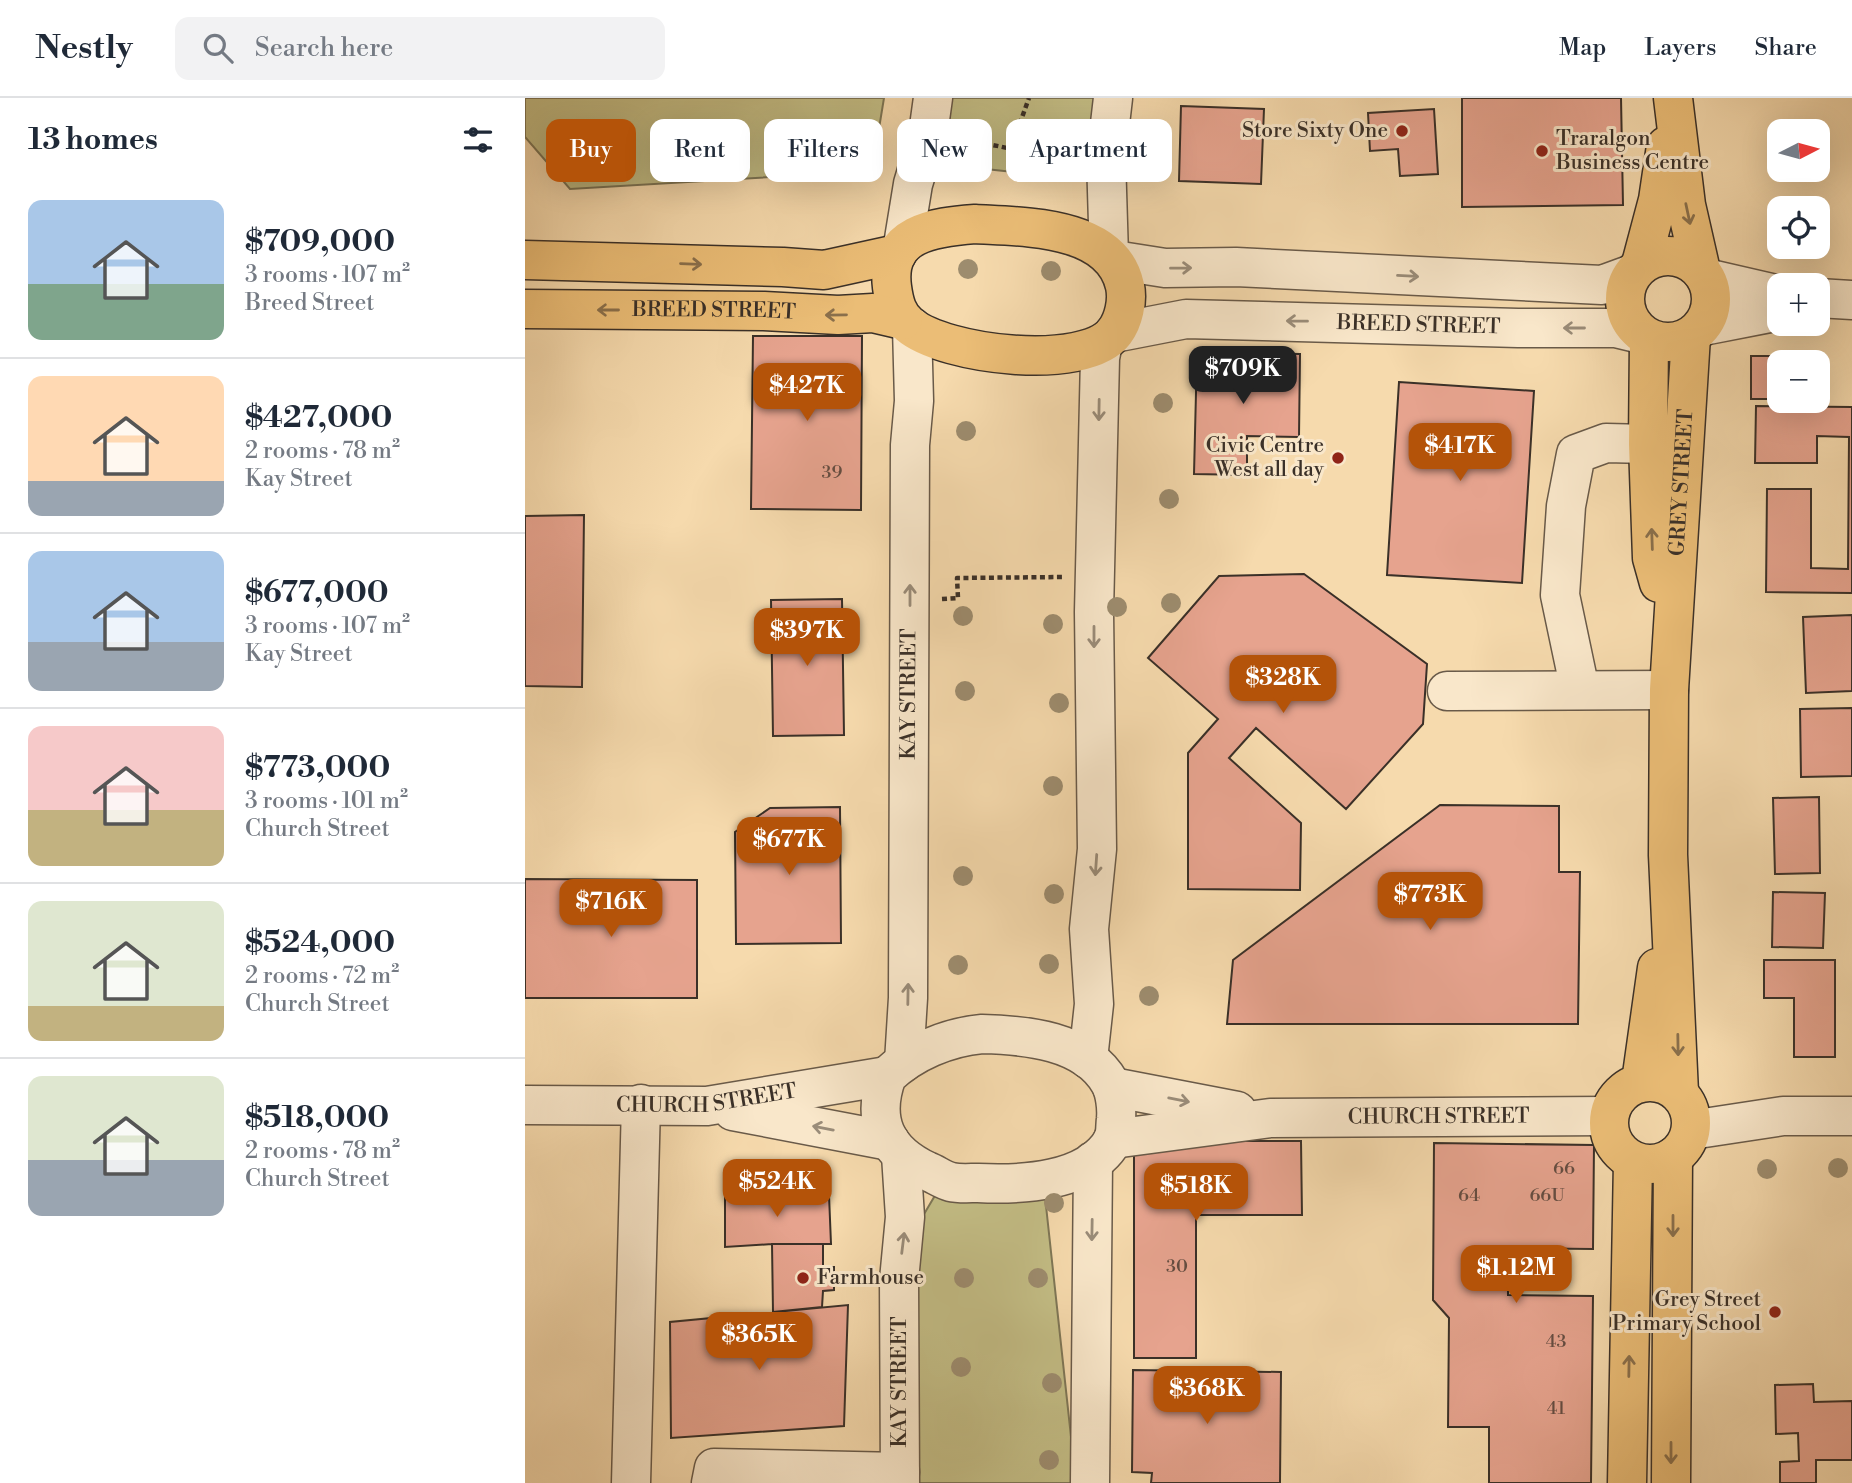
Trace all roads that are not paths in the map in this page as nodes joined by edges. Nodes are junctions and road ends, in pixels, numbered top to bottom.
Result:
1 (1114, 98) edge
2 (1673, 98) edge
3 (931, 116) edge
4 (900, 249) junction
5 (1112, 258) junction
6 (525, 260) edge
7 (1637, 269) junction
8 (1704, 275) junction
9 (1767, 292) edge
10 (525, 309) edge
11 (1767, 314) edge
12 (907, 323) junction
13 (1697, 331) junction
14 (1645, 336) junction
15 (1109, 338) junction
16 (1649, 444) junction
17 (1672, 629) junction
18 (1669, 690) junction
19 (1447, 691) dead end
20 (1580, 691) junction
21 (1668, 855) junction
22 (1088, 1059) junction
23 (895, 1069) junction
24 (1641, 1082) junction
25 (1112, 1087) junction
26 (1679, 1093) junction
27 (641, 1104) junction
28 (525, 1105) edge
29 (707, 1106) junction
30 (1609, 1116) junction
31 (1852, 1116) edge
32 (1270, 1118) junction
33 (1682, 1144) junction
34 (895, 1148) junction
35 (1103, 1150) junction
36 (1633, 1160) junction
37 (900, 1478) edge
38 (631, 1483) edge
39 (711, 1483) edge
40 (1090, 1483) edge
41 (1627, 1483) edge
42 (1671, 1483) edge

1 - 5 street
2 - 7 main road
2 -> 8 main road
3 - 4 street
4 - 5 main road
6 -> 4 main road
4 - 12 main road
5 -> 7 street
5 - 15 main road
7 - 8 main road
7 - 14 main road
8 - 9 street
8 - 13 main road
12 -> 10 main road, BREED STREET
11 - 13 street
12 - 15 main road
23 -> 12 street, KAY STREET
13 - 14 main road
13 - 17 main road, GREY STREET
14 -> 15 street, BREED STREET
14 - 16 main road, GREY STREET
15 -> 22 street
17 -> 16 main road, GREY STREET
16 - 20 street
17 - 18 main road, GREY STREET
18 - 20 street
18 - 21 main road, GREY STREET
19 - 20 street
21 - 24 main road, GREY STREET
21 -> 26 main road, GREY STREET
22 - 23 street
22 - 25 street
23 - 29 street, CHURCH STREET
23 - 34 street
24 - 26 main road
24 - 30 main road
25 -> 32 street, CHURCH STREET
25 - 35 street
26 - 33 main road
27 - 28 street, CHURCH STREET
27 - 29 street, CHURCH STREET
27 - 38 street
34 -> 29 street
30 - 32 street, CHURCH STREET
30 - 36 main road
31 - 33 street
32 - 35 street, CHURCH STREET
33 - 36 main road
33 -> 42 main road
34 - 35 street
37 -> 34 street, KAY STREET
35 -> 40 street
41 -> 36 main road
37 - 39 street

